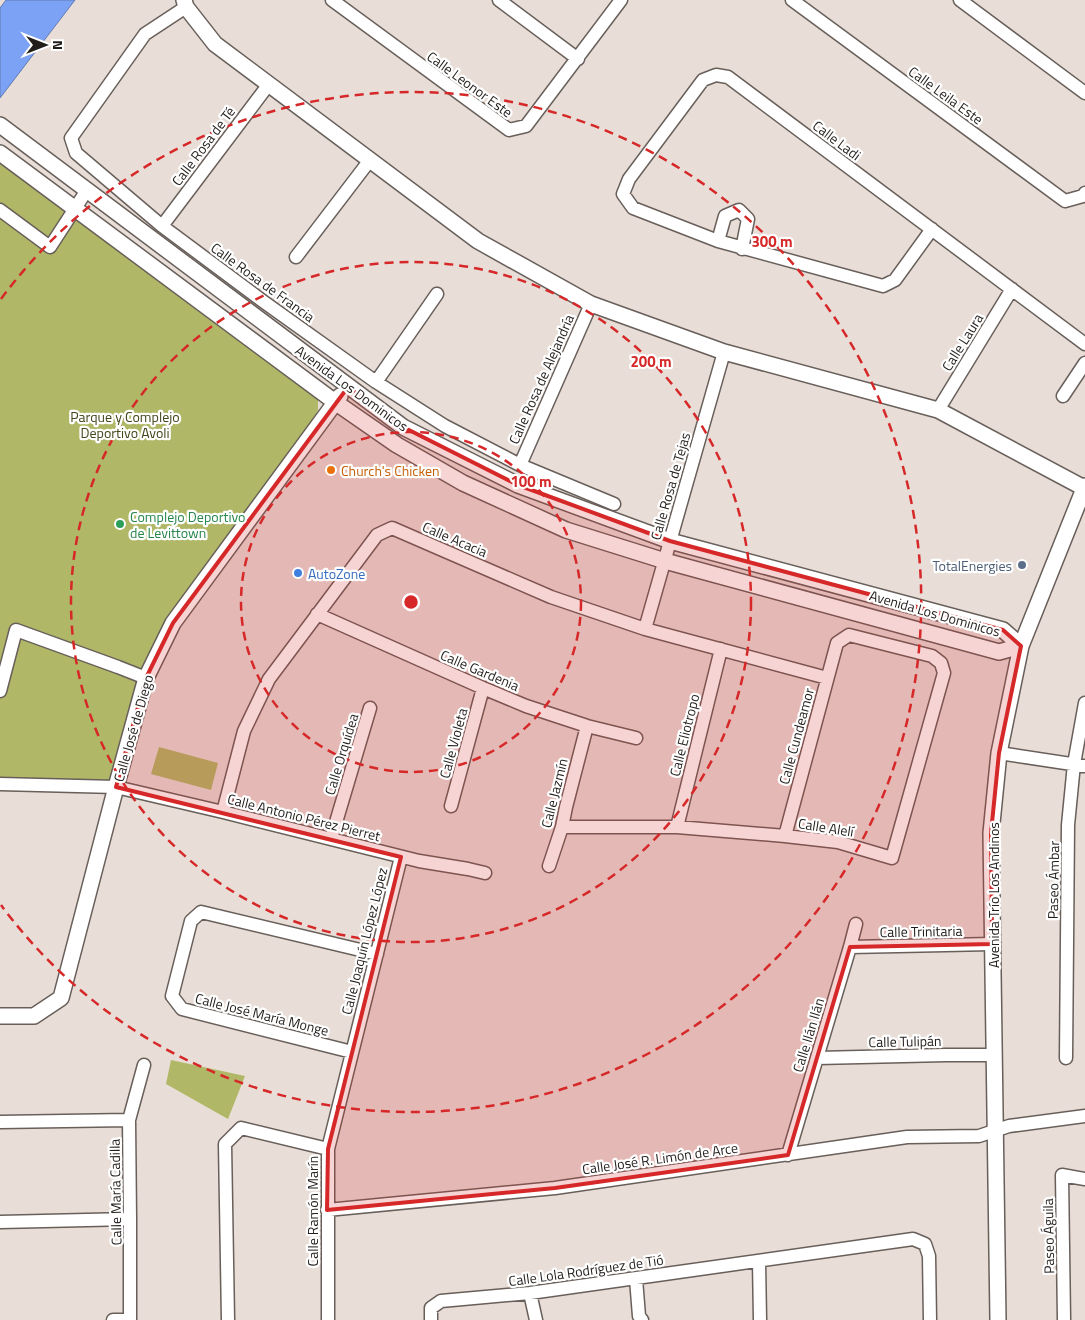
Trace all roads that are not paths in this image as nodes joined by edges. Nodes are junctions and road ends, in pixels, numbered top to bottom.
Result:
1 (332, 0) edge
2 (499, 0) edge
3 (621, 0) edge
4 (792, 0) edge
5 (960, 0) edge
6 (185, 4) edge
7 (578, 59) junction
8 (269, 84) junction
9 (1085, 93) edge
10 (0, 125) edge
11 (0, 153) edge
12 (370, 160) junction
13 (87, 190) junction
14 (1085, 193) edge
15 (75, 209) junction
16 (0, 210) edge
17 (162, 226) junction
18 (932, 229) junction
19 (718, 241) junction
20 (742, 249) junction
21 (296, 258) dead end
22 (1012, 289) junction
23 (436, 294) dead end
24 (590, 304) junction
25 (1085, 344) edge
26 (724, 352) junction
27 (1085, 363) edge
28 (376, 382) junction
29 (348, 387) junction
30 (1063, 396) dead end
31 (335, 402) junction
32 (938, 410) junction
33 (520, 465) junction
34 (1084, 487) edge
35 (614, 504) dead end
36 (670, 541) junction
37 (664, 561) junction
38 (317, 614) junction
39 (646, 628) junction
40 (837, 643) joint
41 (1020, 646) junction
42 (721, 649) junction
43 (146, 678) junction
44 (827, 678) junction
45 (483, 688) junction
46 (0, 691) edge
47 (1085, 703) edge
48 (370, 708) dead end
49 (587, 726) junction
50 (636, 738) dead end
51 (999, 753) junction
52 (1080, 765) edge
53 (0, 784) edge
54 (116, 787) junction
55 (451, 806) dead end
56 (223, 812) junction
57 (562, 826) junction
58 (677, 827) junction
59 (785, 836) junction
60 (331, 838) junction
61 (401, 856) junction
62 (548, 866) dead end
63 (485, 873) dead end
64 (856, 924) dead end
65 (992, 944) junction
66 (850, 947) junction
67 (377, 954) junction
68 (0, 1016) edge
69 (352, 1052) junction
70 (994, 1055) junction
71 (817, 1058) junction
72 (1066, 1058) dead end
73 (144, 1065) dead end
74 (1085, 1116) edge
75 (128, 1120) junction
76 (0, 1122) edge
77 (995, 1130) junction
78 (328, 1149) junction
79 (788, 1155) junction
80 (1085, 1179) edge
81 (327, 1210) junction
82 (130, 1219) junction
83 (0, 1222) edge
84 (759, 1261) junction
85 (636, 1279) junction
86 (530, 1293) junction
87 (113, 1320) edge
88 (130, 1320) edge
89 (228, 1320) edge
90 (328, 1320) edge
91 (431, 1320) edge
92 (536, 1320) edge
93 (642, 1320) edge
94 (760, 1320) edge
95 (930, 1320) edge
96 (998, 1320) edge
97 (1064, 1320) edge

1 - 7 street, Calle Leonor Este
2 - 7 street
3 - 7 street, Calle Leonor Este
4 - 14 street, Calle Leila Este
5 - 9 street
6 - 8 street
6 - 17 street, Calle Rosa de Francia
8 - 12 street
8 - 17 street, Calle Rosa de Té
10 - 13 street, Avenida Los Dominicos
11 - 15 street, Avenida Los Dominicos
12 - 21 street
12 - 24 street
13 - 15 street
13 - 29 street, Avenida Los Dominicos
15 - 16 street
15 - 31 street, Avenida Los Dominicos
17 - 28 street, Calle Rosa de Francia
18 - 19 street, Calle Ladi
18 - 20 street
18 - 22 street, Calle Ladi
19 - 20 street
19 - 20 street
22 - 25 street, Calle Ladi
22 - 32 street, Calle Laura
23 - 28 street
24 - 26 street
24 - 33 street, Calle Rosa de Alejandría
26 - 32 street
26 - 36 street, Calle Rosa de Tejas
27 - 30 street
28 - 33 street, Calle Rosa de Francia
29 - 31 street, Calle José de Diego
29 - 36 street, Avenida Los Dominicos
31 - 37 street, Avenida Los Dominicos
31 - 43 street, Calle José de Diego
32 - 34 street
33 - 35 street, Calle Rosa de Francia
34 - 41 street, Avenida Trío Los Andinos
36 - 37 street, Calle Rosa de Tejas
36 - 41 street, Avenida Los Dominicos
37 - 39 street, Calle Rosa de Tejas
37 - 41 street, Avenida Los Dominicos
38 - 39 street, Calle Acacia
38 - 45 street, Calle Gardenia
38 - 56 street, Calle Acacia
39 - 42 street, Calle Acacia
40 - 44 street, Calle Cundeamor
40 - 59 street, Calle Alelí
41 - 51 street, Avenida Trío Los Andinos
42 - 44 street, Calle Acacia
42 - 58 street, Calle Eliotropo
43 - 46 street
43 - 54 street, Calle José de Diego
44 - 59 street, Calle Cundeamor
45 - 49 street, Calle Gardenia
45 - 55 street, Calle Violeta
47 - 52 street, Paseo Ámbar
48 - 60 street, Calle Orquídea
49 - 50 street, Calle Gardenia
49 - 57 street, Calle Jazmín
51 - 52 street
51 - 65 street, Avenida Trío Los Andinos
52 - 72 street, Paseo Ámbar
53 - 54 street, Calle Antonio Pérez Pierret
54 - 56 street, Calle Antonio Pérez Pierret
54 - 68 street, Calle José de Diego
56 - 60 street, Calle Antonio Pérez Pierret
57 - 58 street, Calle Alelí
57 - 62 street, Calle Jazmín
58 - 59 street, Calle Alelí
60 - 61 street, Calle Antonio Pérez Pierret
61 - 63 street, Calle Antonio Pérez Pierret
61 - 67 street, Calle Joaquín López López
64 - 66 street, Calle Ilán Ilán
65 - 66 street, Calle Trinitaria
65 - 70 street, Avenida Trío Los Andinos
66 - 71 street, Calle Ilán Ilán
67 - 69 street, Calle Joaquín López López
67 - 69 street, Calle José María Monge
69 - 78 street, Calle Joaquín López López
70 - 71 street, Calle Tulipán
70 - 77 street, Avenida Trío Los Andinos
71 - 79 street, Calle Ilán Ilán
73 - 75 street, Calle María Cadilla
74 - 77 street, Calle José R. Limón de Arce
75 - 76 street
75 - 82 street, Calle María Cadilla
77 - 79 street, Calle José R. Limón de Arce
77 - 96 street, Avenida Trío Los Andinos
78 - 81 street, Calle Ramón Marín
78 - 89 street, Calle Ramón Marín
79 - 81 street, Calle José R. Limón de Arce
80 - 97 street, Paseo Águila
81 - 90 street, Calle Ramón Marín
82 - 83 street
82 - 88 street, Calle María Cadilla
84 - 85 street, Calle Lola Rodríguez de Tió
84 - 94 street
84 - 95 street, Calle Lola Rodríguez de Tió
85 - 86 street, Calle Lola Rodríguez de Tió
85 - 93 street
86 - 91 street, Calle Lola Rodríguez de Tió
86 - 92 street
87 - 88 street

